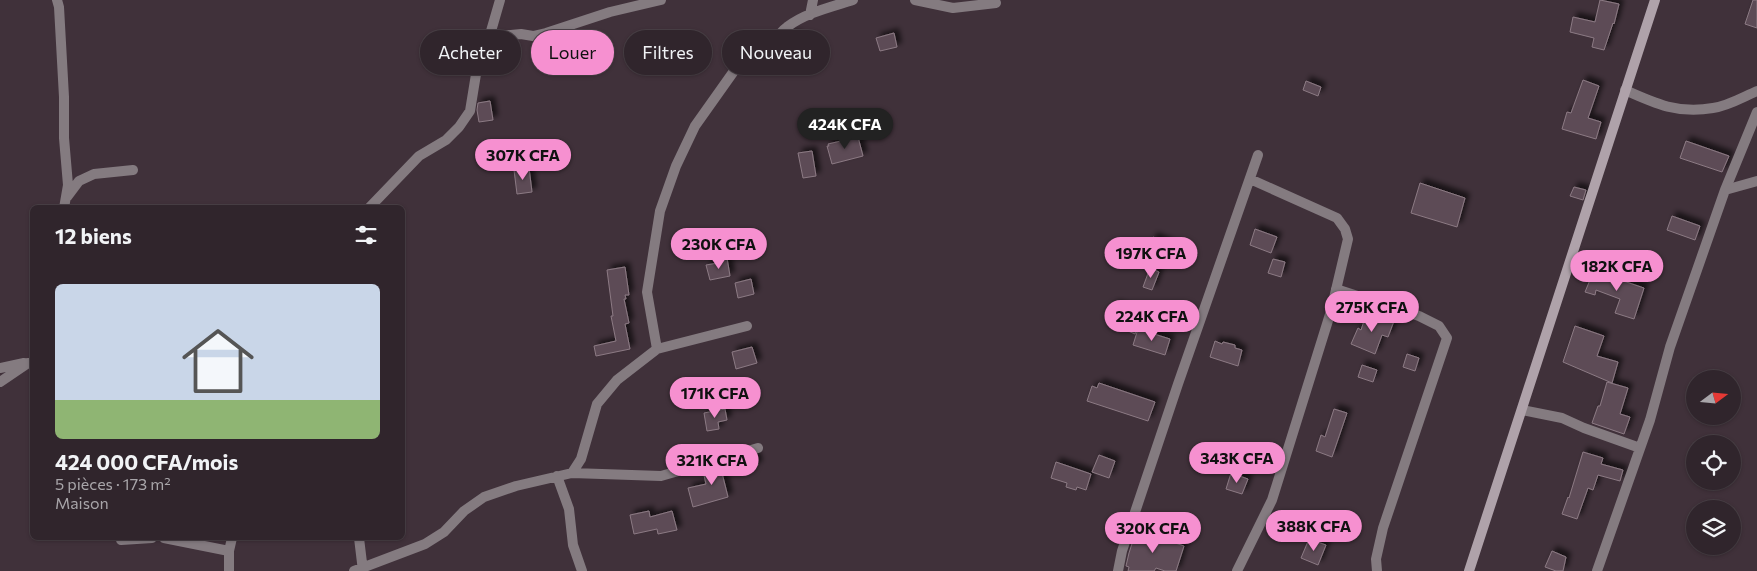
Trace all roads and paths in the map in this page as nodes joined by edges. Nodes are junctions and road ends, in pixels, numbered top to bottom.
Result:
1 (57, 0) edge
2 (500, 0) edge
3 (661, 0) edge
4 (813, 0) edge
5 (853, 0) edge
6 (916, 0) edge
7 (1655, 0) edge
8 (996, 3) dead end
9 (810, 15) junction
10 (492, 30) edge
11 (521, 34) edge
12 (476, 75) edge
13 (1625, 90) junction
14 (1757, 91) edge
15 (1757, 112) edge
16 (1258, 156) dead end
17 (133, 170) dead end
18 (1250, 179) junction
19 (1757, 181) edge
20 (1725, 190) junction
21 (64, 204) edge
22 (372, 205) edge
23 (1336, 289) junction
24 (747, 326) dead end
25 (657, 349) junction
26 (30, 361) edge
27 (0, 368) edge
28 (0, 382) edge
29 (1522, 410) junction
30 (758, 448) dead end
31 (1640, 448) junction
32 (572, 473) junction
33 (557, 476) junction
34 (174, 540) edge
35 (232, 540) edge
36 (359, 540) edge
37 (229, 551) junction
38 (360, 570) edge
39 (230, 571) edge
40 (582, 571) edge
41 (1118, 571) edge
42 (1237, 571) edge
43 (1377, 571) edge
44 (1469, 571) edge
45 (1597, 571) edge

1 - 21 street
2 - 10 street
3 - 11 street
4 - 9 street
5 - 9 street
6 - 8 street
7 - 13 street
9 - 25 street
12 - 22 street
13 - 14 street
13 - 29 street
15 - 20 street
16 - 18 street
17 - 21 street
18 - 23 street
18 - 41 street
19 - 20 street
20 - 31 street
23 - 42 street
23 - 43 street
24 - 25 street
25 - 32 street
26 - 27 street
26 - 28 street
29 - 31 street
29 - 44 street
30 - 32 street
31 - 45 street
32 - 33 street
33 - 38 street
33 - 40 street
34 - 37 street
35 - 37 street
36 - 38 street
37 - 39 street

